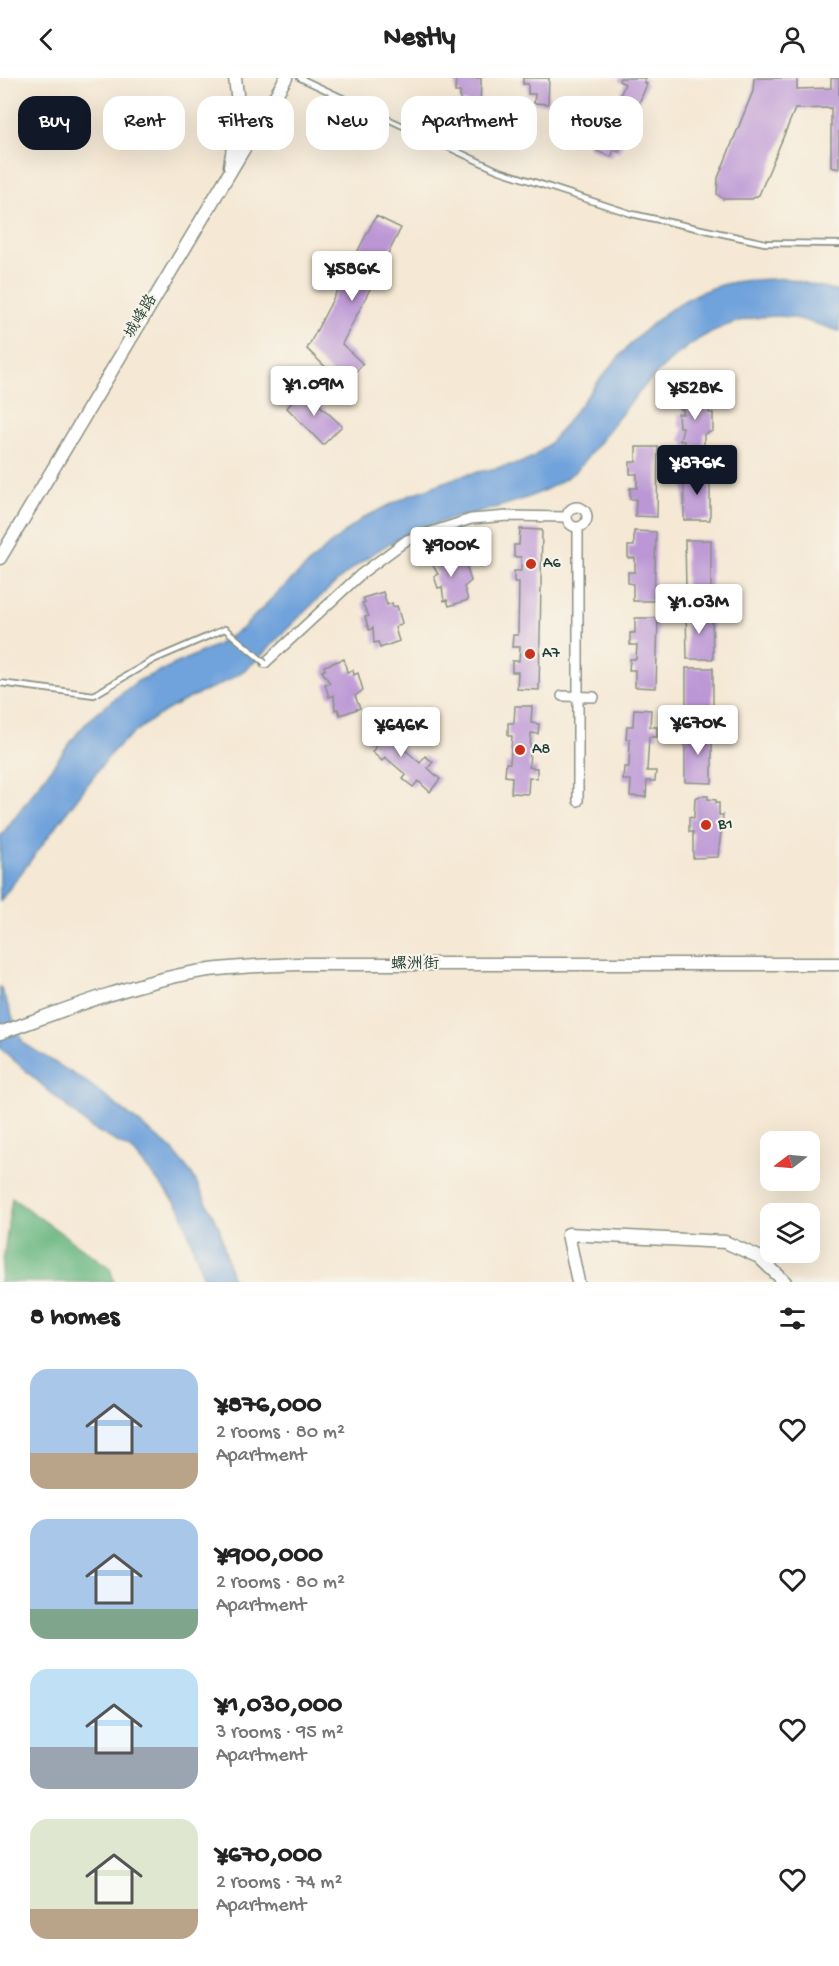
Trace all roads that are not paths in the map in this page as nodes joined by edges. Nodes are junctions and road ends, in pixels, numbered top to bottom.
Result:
1 (235, 78) edge
2 (300, 78) edge
3 (282, 80) edge
4 (229, 172) junction
5 (839, 244) edge
6 (567, 517) junction
7 (578, 527) junction
8 (0, 558) edge
9 (265, 663) joint
10 (0, 683) edge
11 (562, 696) dead end
12 (578, 696) junction
13 (594, 697) dead end
14 (578, 801) dead end
15 (839, 964) edge
16 (0, 1033) edge
17 (578, 1282) edge
18 (785, 1282) edge

1 - 4 street
2 - 5 lane
3 - 4 street, 城峰路
4 - 8 street, 城峰路
6 - 7 street
6 - 7 street
6 - 9 street
7 - 12 street
9 - 10 lane, bridge
11 - 12 street
12 - 13 street
12 - 14 street
15 - 16 street, 螺洲街
17 - 18 street

